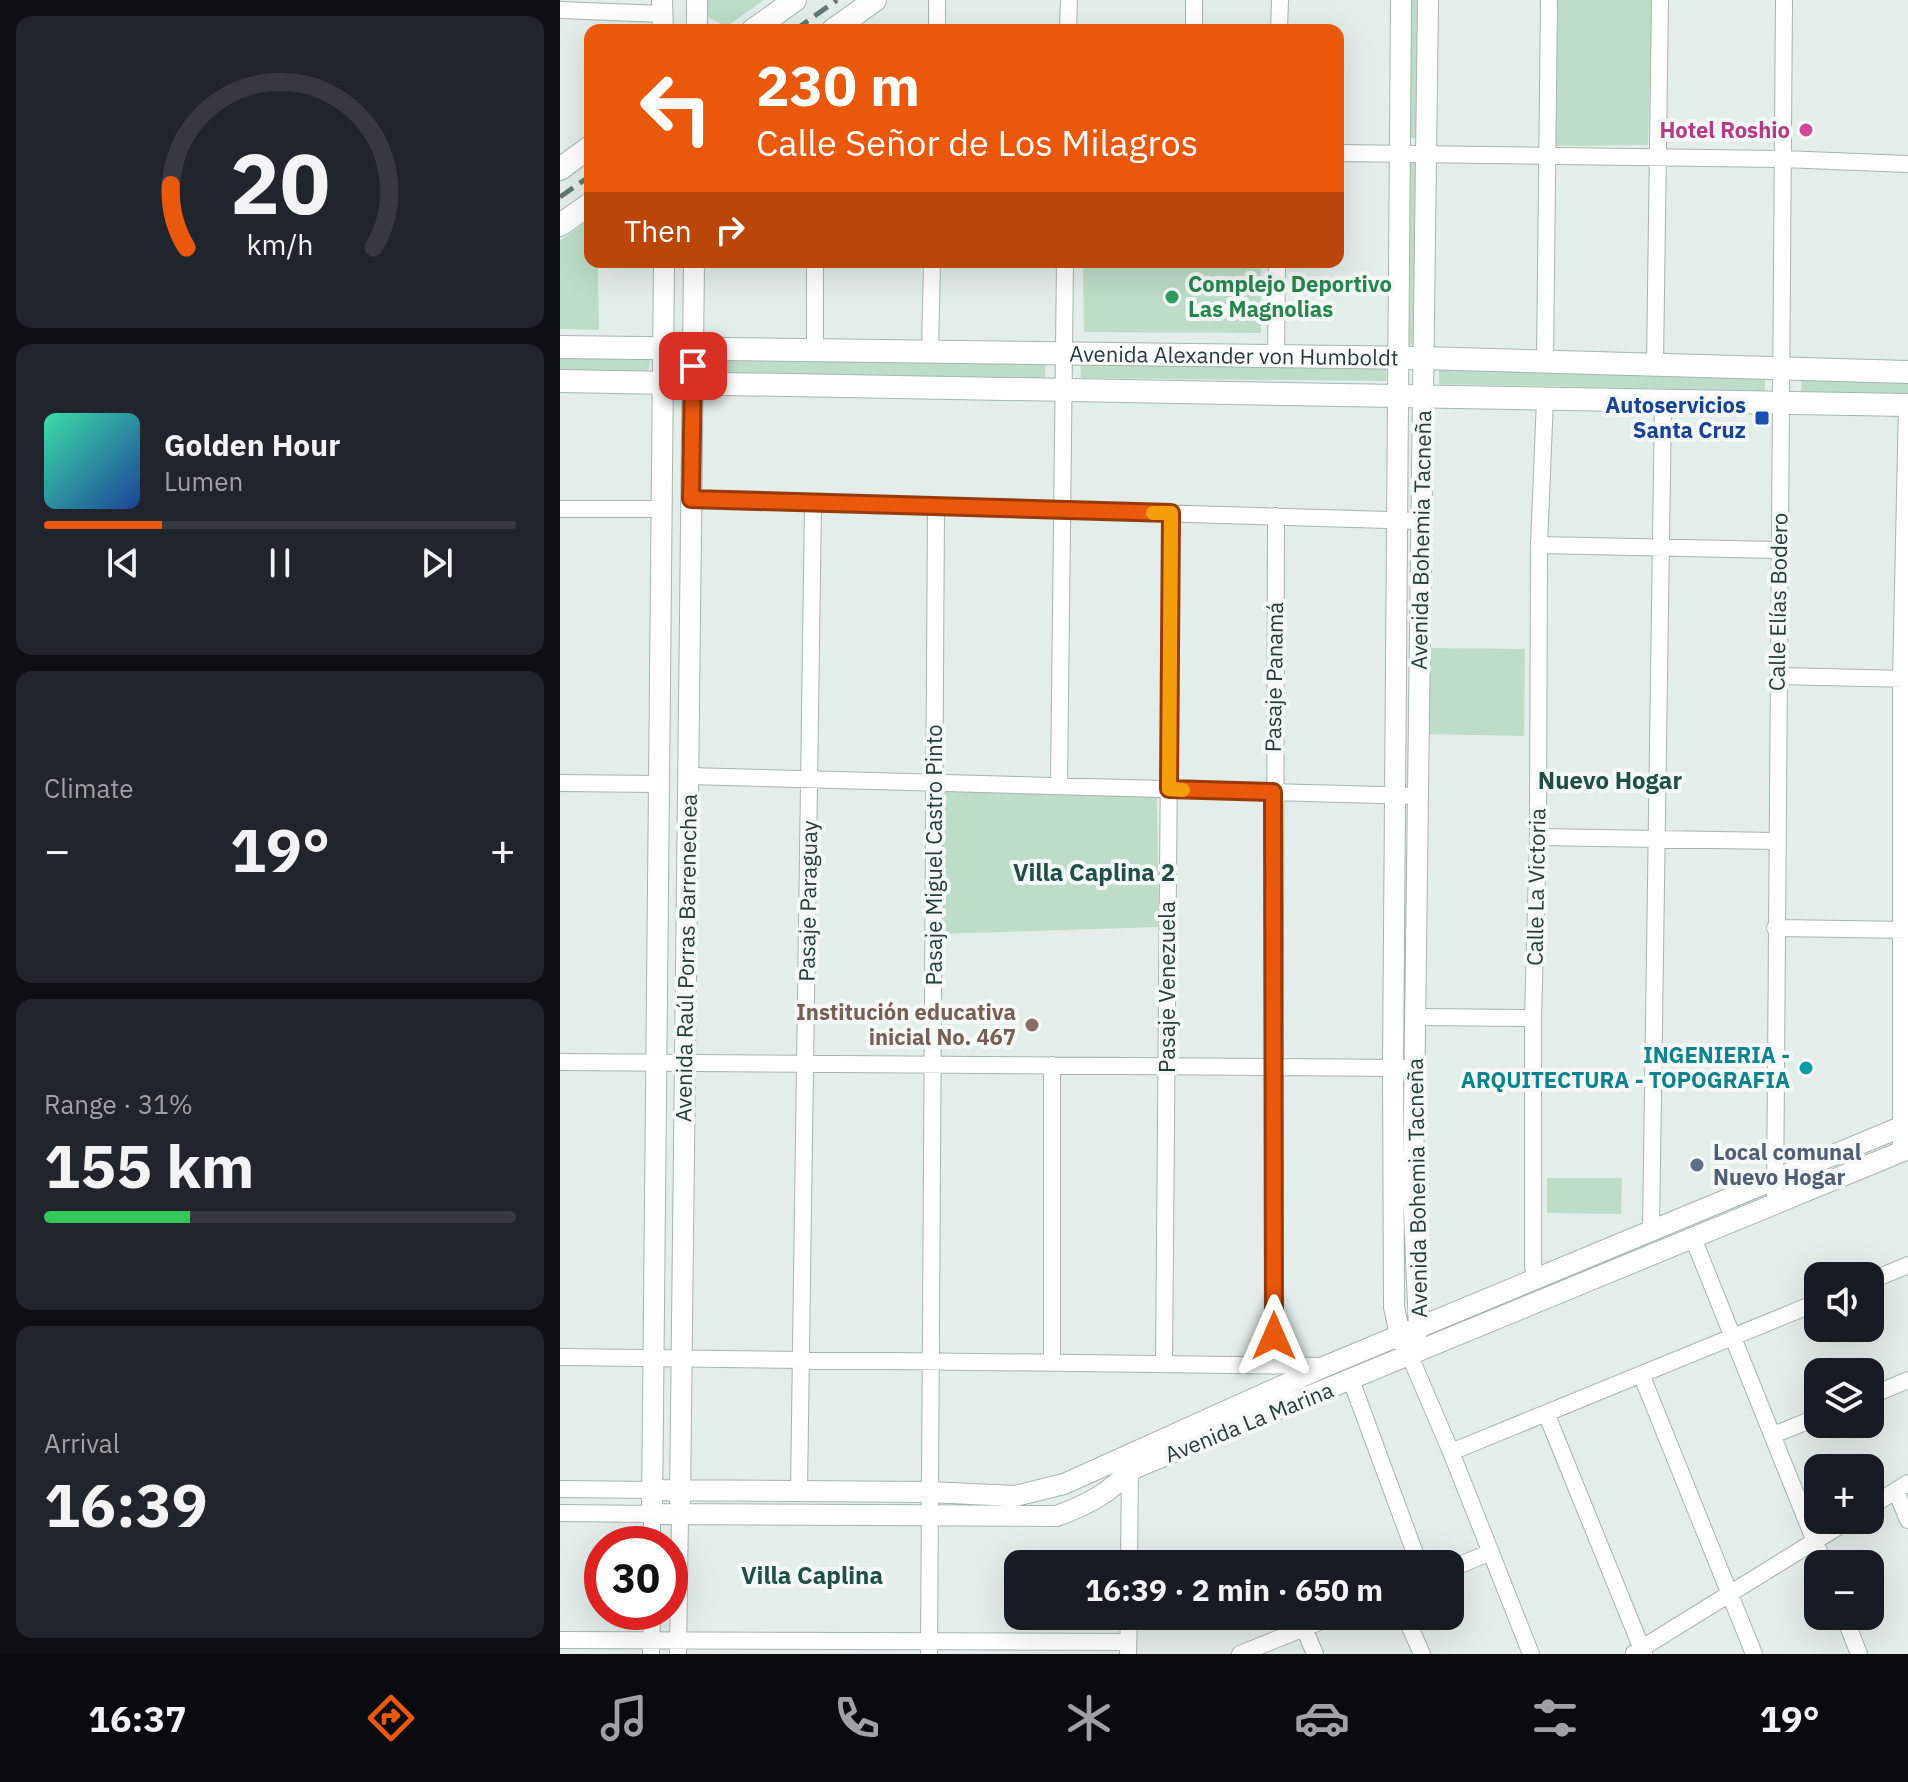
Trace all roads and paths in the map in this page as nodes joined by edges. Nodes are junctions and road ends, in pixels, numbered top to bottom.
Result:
1 (697, 0) edge
2 (795, 0) edge
3 (875, 0) edge
4 (937, 0) edge
5 (1069, 0) edge
6 (1194, 0) edge
7 (1280, 0) edge
8 (1401, 0) edge
9 (1428, 0) edge
10 (1549, 0) edge
11 (1660, 0) edge
12 (1784, 0) edge
13 (560, 10) edge
14 (663, 15) edge
15 (697, 24) edge
16 (761, 24) edge
17 (841, 24) edge
18 (937, 24) edge
19 (1068, 24) edge
20 (1194, 24) edge
21 (1279, 24) edge
22 (584, 151) edge
23 (1344, 153) edge
24 (1400, 154) junction
25 (1426, 154) junction
26 (1547, 156) junction
27 (1658, 157) junction
28 (1783, 159) junction
29 (1908, 164) edge
30 (560, 169) edge
31 (584, 208) edge
32 (560, 225) edge
33 (664, 268) edge
34 (694, 268) edge
35 (815, 268) edge
36 (932, 268) edge
37 (1065, 268) edge
38 (1277, 268) edge
39 (560, 347) edge
40 (663, 348) junction
41 (693, 348) junction
42 (815, 350) junction
43 (930, 352) junction
44 (1065, 352) junction
45 (1276, 356) junction
46 (1398, 358) junction
47 (1423, 358) junction
48 (1545, 362) junction
49 (1655, 365) junction
50 (1781, 369) junction
51 (1908, 372) edge
52 (560, 381) edge
53 (663, 383) junction
54 (693, 384) junction
55 (1064, 390) junction
56 (1398, 396) junction
57 (1423, 397) junction
58 (1545, 399) junction
59 (1663, 401) junction
60 (1780, 403) junction
61 (1907, 405) edge
62 (691, 499) junction
63 (813, 503) junction
64 (936, 507) junction
65 (560, 509) edge
66 (662, 509) junction
67 (1063, 510) junction
68 (1171, 513) junction
69 (1276, 516) junction
70 (1397, 520) junction
71 (1421, 521) junction
72 (1906, 536) edge
73 (1539, 545) junction
74 (1659, 549) junction
75 (1779, 550) junction
76 (1778, 676) junction
77 (1904, 679) edge
78 (688, 776) junction
79 (810, 780) junction
80 (560, 783) edge
81 (934, 783) junction
82 (659, 784) junction
83 (1059, 786) junction
84 (1169, 789) junction
85 (1273, 792) junction
86 (1395, 795) junction
87 (1418, 796) junction
88 (1538, 837) junction
89 (1655, 840) junction
90 (1776, 841) junction
91 (1775, 928) junction
92 (1905, 930) edge
93 (1415, 1017) junction
94 (1533, 1018) junction
95 (560, 1062) edge
96 (657, 1062) junction
97 (685, 1062) junction
98 (806, 1063) junction
99 (932, 1064) junction
100 (1052, 1065) junction
101 (1167, 1066) junction
102 (1275, 1067) junction
103 (1393, 1068) junction
104 (1415, 1068) junction
105 (1904, 1125) edge
106 (1905, 1150) edge
107 (1774, 1179) junction
108 (1775, 1204) junction
109 (1651, 1230) junction
110 (1693, 1238) junction
111 (1908, 1265) edge
112 (1884, 1275) edge
113 (1536, 1279) junction
114 (1804, 1308) edge
115 (1410, 1331) junction
116 (1733, 1337) junction
117 (1409, 1354) junction
118 (560, 1357) edge
119 (654, 1359) junction
120 (681, 1359) junction
121 (801, 1361) junction
122 (930, 1362) junction
123 (1052, 1363) junction
124 (1164, 1364) junction
125 (1274, 1366) junction
126 (1326, 1366) junction
127 (1641, 1374) junction
128 (1351, 1380) junction
129 (1908, 1380) edge
130 (1884, 1390) edge
131 (1546, 1413) junction
132 (1804, 1423) edge
133 (1773, 1435) junction
134 (1451, 1452) junction
135 (1130, 1462) junction
136 (1902, 1487) edge
137 (560, 1489) edge
138 (653, 1490) junction
139 (680, 1490) junction
140 (799, 1491) junction
141 (929, 1492) junction
142 (1884, 1498) edge
143 (560, 1513) edge
144 (652, 1514) junction
145 (680, 1514) junction
146 (929, 1517) junction
147 (1908, 1520) edge
148 (652, 1526) edge
149 (1826, 1534) edge
150 (1815, 1541) junction
151 (1129, 1550) edge
152 (1414, 1550) edge
153 (1819, 1550) edge
154 (1491, 1552) junction
155 (1464, 1563) edge
156 (1730, 1594) junction
157 (1299, 1630) edge
158 (1305, 1630) edge
159 (1411, 1630) edge
160 (1850, 1630) edge
161 (560, 1640) edge
162 (651, 1647) edge
163 (678, 1647) edge
164 (803, 1647) edge
165 (929, 1648) edge
166 (1128, 1648) edge
167 (1639, 1652) edge
168 (1240, 1654) edge
169 (1315, 1654) edge
170 (1422, 1654) edge
171 (1531, 1654) edge
172 (1754, 1654) edge
173 (1859, 1654) edge

1 - 15 street
2 - 16 main road
3 - 17 main road
4 - 18 street
5 - 19 street
6 - 20 street
7 - 21 street
8 - 24 street, Avenida Bohemia Tacneña
9 - 25 street, Avenida Bohemia Tacneña
10 - 26 street
11 - 27 street
12 - 28 street, Calle Elías Bodero
13 - 14 street
22 - 30 main road
23 - 24 street
24 - 25 street
24 - 46 street, Avenida Bohemia Tacneña
25 - 26 street
25 - 47 street, Avenida Bohemia Tacneña
26 - 27 street
26 - 48 street
27 - 28 street
27 - 49 street
28 - 29 street
28 - 50 street, Calle Elías Bodero
31 - 32 main road
33 - 40 street, Avenida Raúl Porras Barrenechea
34 - 41 street, Avenida Raúl Porras Barrenechea
35 - 42 street
36 - 43 street
37 - 44 street
38 - 45 street
39 - 40 main road, Avenida Alexander von Humboldt
40 - 41 main road, Avenida Alexander von Humboldt
40 - 53 street, Avenida Raúl Porras Barrenechea
41 - 42 main road, Avenida Alexander von Humboldt
41 - 54 street, Avenida Raúl Porras Barrenechea
42 - 43 main road, Avenida Alexander von Humboldt
43 - 44 main road, Avenida Alexander von Humboldt
44 - 45 main road, Avenida Alexander von Humboldt
44 - 55 street
45 - 46 main road, Avenida Alexander von Humboldt
46 - 47 main road, Avenida Alexander von Humboldt
46 - 56 street, Avenida Bohemia Tacneña
47 - 48 main road, Avenida Alexander von Humboldt
47 - 57 street, Avenida Bohemia Tacneña
48 - 49 main road, Avenida Alexander von Humboldt
49 - 50 main road, Avenida Alexander von Humboldt
50 - 51 main road, Avenida Alexander von Humboldt
50 - 60 street, Calle Elías Bodero
52 - 53 main road, Avenida Alexander von Humboldt
53 - 54 main road, Avenida Alexander von Humboldt
53 - 66 street, Avenida Raúl Porras Barrenechea
54 - 55 main road, Avenida Alexander von Humboldt
54 - 62 street, Avenida Raúl Porras Barrenechea
55 - 56 main road, Avenida Alexander von Humboldt
55 - 67 street
56 - 57 main road, Avenida Alexander von Humboldt
56 - 70 street, Avenida Bohemia Tacneña
57 - 58 main road, Avenida Alexander von Humboldt
57 - 71 street, Avenida Bohemia Tacneña
58 - 59 main road, Avenida Alexander von Humboldt
58 - 73 street, Calle La Victoria
59 - 60 main road, Avenida Alexander von Humboldt
59 - 74 street
60 - 61 main road, Avenida Alexander von Humboldt
60 - 75 street, Calle Elías Bodero
61 - 72 street
62 - 63 street
62 - 78 street, Avenida Raúl Porras Barrenechea
63 - 64 street
63 - 79 street, Pasaje Paraguay
64 - 67 street
64 - 81 street, Pasaje Miguel Castro Pinto
65 - 66 street
66 - 82 street, Avenida Raúl Porras Barrenechea
67 - 68 street
67 - 83 street
68 - 69 street
68 - 84 street, Pasaje Venezuela
69 - 70 street
69 - 85 street, Pasaje Panamá
70 - 71 street
70 - 86 street, Avenida Bohemia Tacneña
71 - 87 street, Avenida Bohemia Tacneña
72 - 77 street
73 - 74 street
73 - 88 street, Calle La Victoria
74 - 75 street
74 - 89 street
75 - 76 street, Calle Elías Bodero
76 - 77 street
76 - 90 street, Calle Elías Bodero
77 - 92 street
78 - 79 street
78 - 97 street, Avenida Raúl Porras Barrenechea
79 - 81 street
79 - 98 street, Pasaje Paraguay
80 - 82 street
81 - 83 street
81 - 99 street, Pasaje Miguel Castro Pinto
82 - 96 street, Avenida Raúl Porras Barrenechea
83 - 84 street
84 - 85 street
84 - 101 street, Pasaje Venezuela
85 - 86 street
85 - 102 street, Pasaje Panamá
86 - 87 street
86 - 103 street, Avenida Bohemia Tacneña
87 - 93 street, Avenida Bohemia Tacneña
88 - 89 street
88 - 94 street, Calle La Victoria
89 - 90 street
89 - 109 street
90 - 91 street, Calle Elías Bodero
91 - 92 street
91 - 107 street, Calle Elías Bodero
92 - 105 street
93 - 94 street
93 - 104 street, Avenida Bohemia Tacneña
94 - 113 street, Calle La Victoria
95 - 96 street
96 - 97 street
96 - 119 street, Avenida Raúl Porras Barrenechea
97 - 98 street
97 - 120 street, Avenida Raúl Porras Barrenechea
98 - 99 street
98 - 121 street, Pasaje Paraguay
99 - 100 street
99 - 122 street, Pasaje Miguel Castro Pinto
100 - 101 street
100 - 123 street
101 - 102 street
101 - 124 street, Pasaje Venezuela
102 - 103 street
102 - 125 street, Pasaje Panamá
103 - 104 street
103 - 115 street, Avenida Bohemia Tacneña
104 - 115 street, Avenida Bohemia Tacneña
105 - 106 street
105 - 107 street, Avenida La Marina
106 - 108 street, Avenida La Marina
107 - 108 street, Calle Elías Bodero
107 - 109 street, Avenida La Marina
108 - 110 street, Avenida La Marina
109 - 113 street, Avenida La Marina
110 - 116 street
110 - 117 street, Avenida La Marina
111 - 112 street
113 - 115 street, Avenida La Marina
114 - 116 street
115 - 117 street, Avenida Bohemia Tacneña
115 - 126 street, Avenida La Marina
116 - 127 street
116 - 133 street
117 - 128 street, Avenida La Marina
117 - 134 street
118 - 119 street
119 - 120 street
119 - 138 street, Avenida Raúl Porras Barrenechea
120 - 121 street
120 - 139 street, Avenida Raúl Porras Barrenechea
121 - 122 street
121 - 140 street, Pasaje Paraguay
122 - 123 street
122 - 141 street, Pasaje Miguel Castro Pinto
123 - 124 street
124 - 125 street
125 - 126 street
126 - 135 street, Avenida La Marina
127 - 131 street
127 - 156 street
128 - 135 street, Avenida La Marina
128 - 152 street
129 - 130 street
131 - 134 street
131 - 167 street
132 - 133 street
133 - 150 street
134 - 154 street
135 - 141 street, Avenida La Marina
135 - 146 street, Avenida La Marina
135 - 151 street
136 - 142 street
136 - 147 street
137 - 138 street, Avenida La Marina
138 - 139 street, Avenida La Marina
138 - 144 street, Avenida Raúl Porras Barrenechea
139 - 140 street, Avenida La Marina
139 - 145 street, Avenida Raúl Porras Barrenechea
140 - 141 street, Avenida La Marina
141 - 146 street, Pasaje Miguel Castro Pinto
143 - 144 street, Avenida La Marina
144 - 145 street, Avenida La Marina
144 - 148 street, Avenida Raúl Porras Barrenechea
145 - 146 street, Avenida La Marina
145 - 163 street, Avenida Raúl Porras Barrenechea
146 - 165 street, Pasaje Miguel Castro Pinto
149 - 150 street
150 - 153 street
150 - 156 street
154 - 155 street
154 - 171 street
156 - 167 street
156 - 172 street
157 - 168 street
158 - 169 street
159 - 170 street
160 - 173 street
161 - 162 street
162 - 163 street
163 - 164 street
164 - 165 street
165 - 166 street

